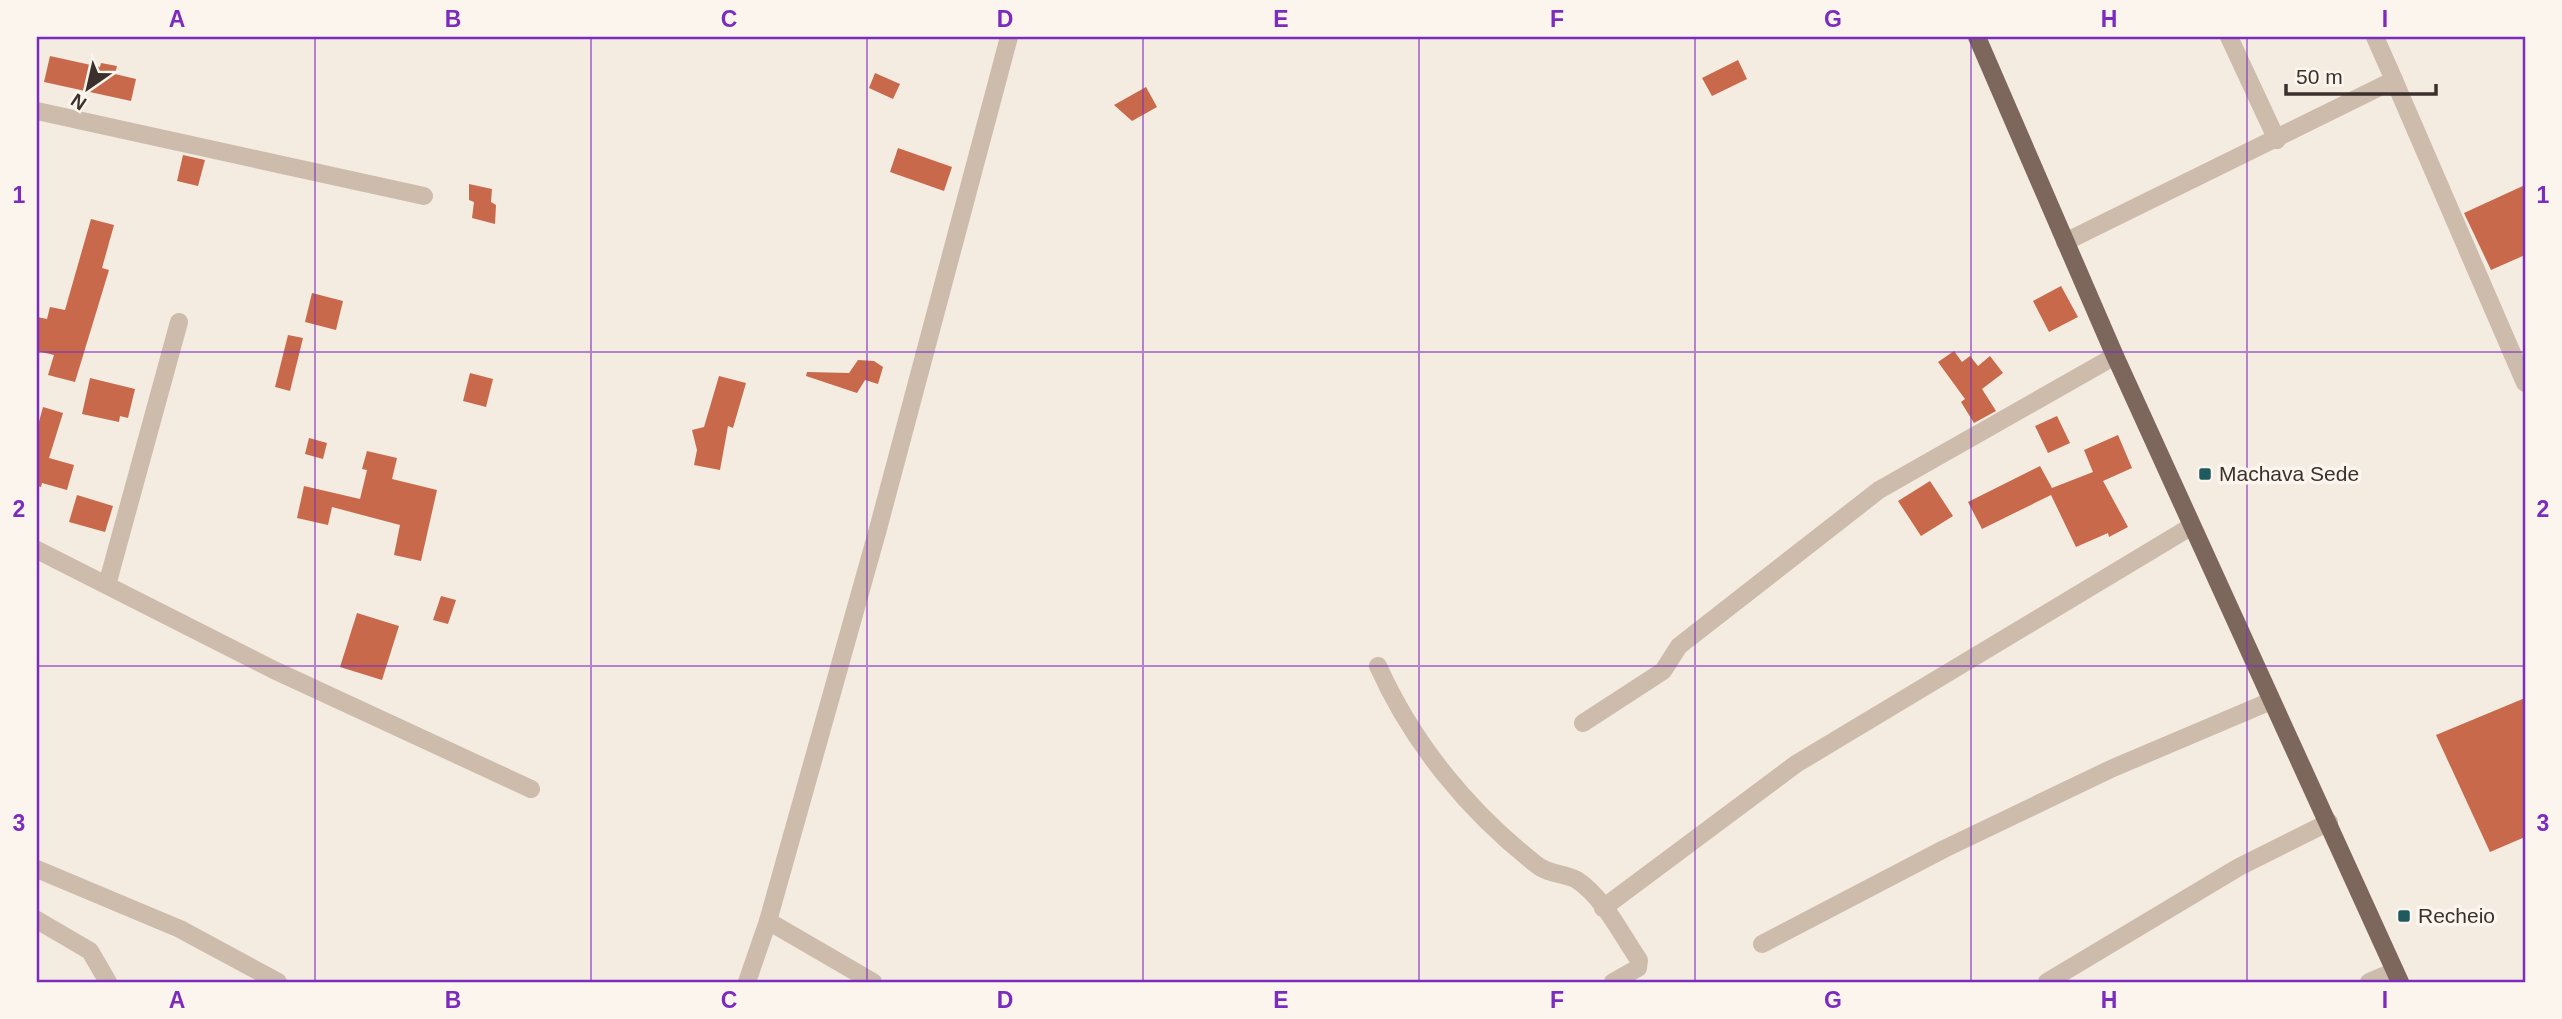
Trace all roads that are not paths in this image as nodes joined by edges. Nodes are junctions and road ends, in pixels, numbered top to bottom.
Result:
1 (1009, 37) edge
2 (1977, 37) edge
3 (2229, 37) edge
4 (2375, 37) edge
5 (2394, 80) junction
6 (37, 111) edge
7 (2277, 140) junction
8 (424, 196) dead end
9 (2065, 242) junction
10 (179, 321) dead end
11 (2115, 356) junction
12 (2525, 383) edge
13 (2192, 526) junction
14 (37, 550) edge
15 (107, 585) junction
16 (1378, 666) dead end
17 (2271, 701) junction
18 (1583, 723) dead end
19 (531, 789) dead end
20 (2329, 822) junction
21 (37, 869) edge
22 (1603, 908) junction
23 (37, 920) edge
24 (768, 921) junction
25 (1762, 944) dead end
26 (2397, 976) edge
27 (108, 982) edge
28 (278, 982) edge
29 (747, 982) edge
30 (873, 982) edge
31 (1613, 982) edge
32 (2047, 982) edge
33 (2369, 982) edge

1 - 24 street
2 - 9 main road
3 - 7 street
4 - 5 street
5 - 7 street
5 - 12 street
6 - 8 street
7 - 9 street
9 - 11 main road
10 - 15 street
11 - 13 main road
11 - 18 street
13 - 17 main road
13 - 22 street
14 - 15 street
15 - 19 street
16 - 22 street
17 - 20 main road
17 - 25 street
20 - 26 main road
20 - 32 street
21 - 28 street
22 - 31 street
23 - 27 street
24 - 29 street
24 - 30 street
26 - 33 street

